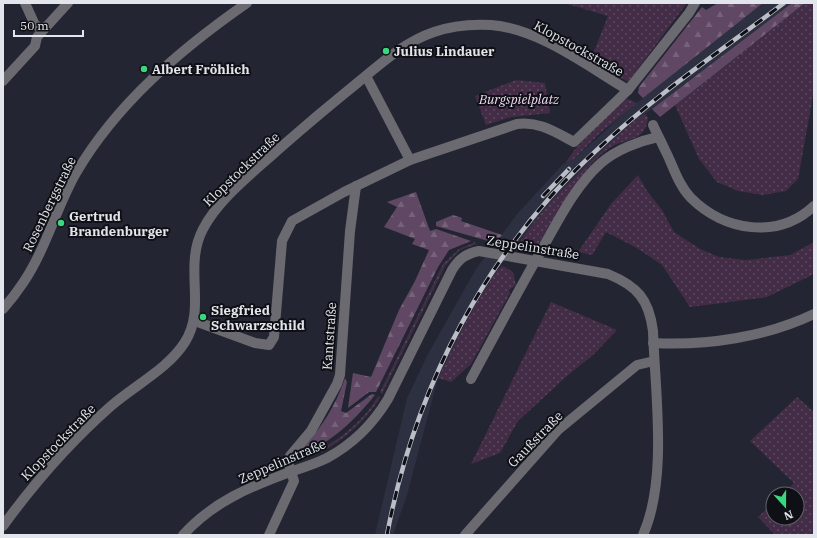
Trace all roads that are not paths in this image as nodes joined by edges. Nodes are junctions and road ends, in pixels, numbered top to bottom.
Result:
1 (25, 3) edge
2 (68, 3) edge
3 (247, 3) edge
4 (695, 3) edge
5 (44, 28) junction
6 (366, 76) junction
7 (3, 81) edge
8 (628, 90) junction
9 (653, 126) dead end
10 (658, 136) junction
11 (410, 160) junction
12 (356, 186) junction
13 (814, 206) edge
14 (536, 260) junction
15 (3, 309) edge
16 (814, 314) edge
17 (194, 320) junction
18 (653, 343) junction
19 (654, 361) junction
20 (471, 378) dead end
21 (291, 472) junction
22 (3, 526) edge
23 (184, 535) edge
24 (269, 535) edge
25 (465, 535) edge
26 (643, 535) edge

1 - 5 street
2 - 5 street
3 - 15 street, Rosenbergstraße
4 - 8 street
5 - 7 street
6 - 8 street, Klopstockstraße
6 - 11 street
6 - 17 street, Klopstockstraße
8 - 11 street
9 - 10 street
10 - 13 street
10 - 14 street
11 - 12 street
12 - 17 street
12 - 21 street, Kantstraße
14 - 18 street, Zeppelinstraße
14 - 20 street
14 - 21 street, Zeppelinstraße
16 - 18 street
17 - 22 street, Klopstockstraße
18 - 19 street, Zeppelinstraße
19 - 25 street, Gaußstraße
19 - 26 street, Zeppelinstraße
21 - 23 street, Zeppelinstraße
21 - 24 street, Kantstraße

